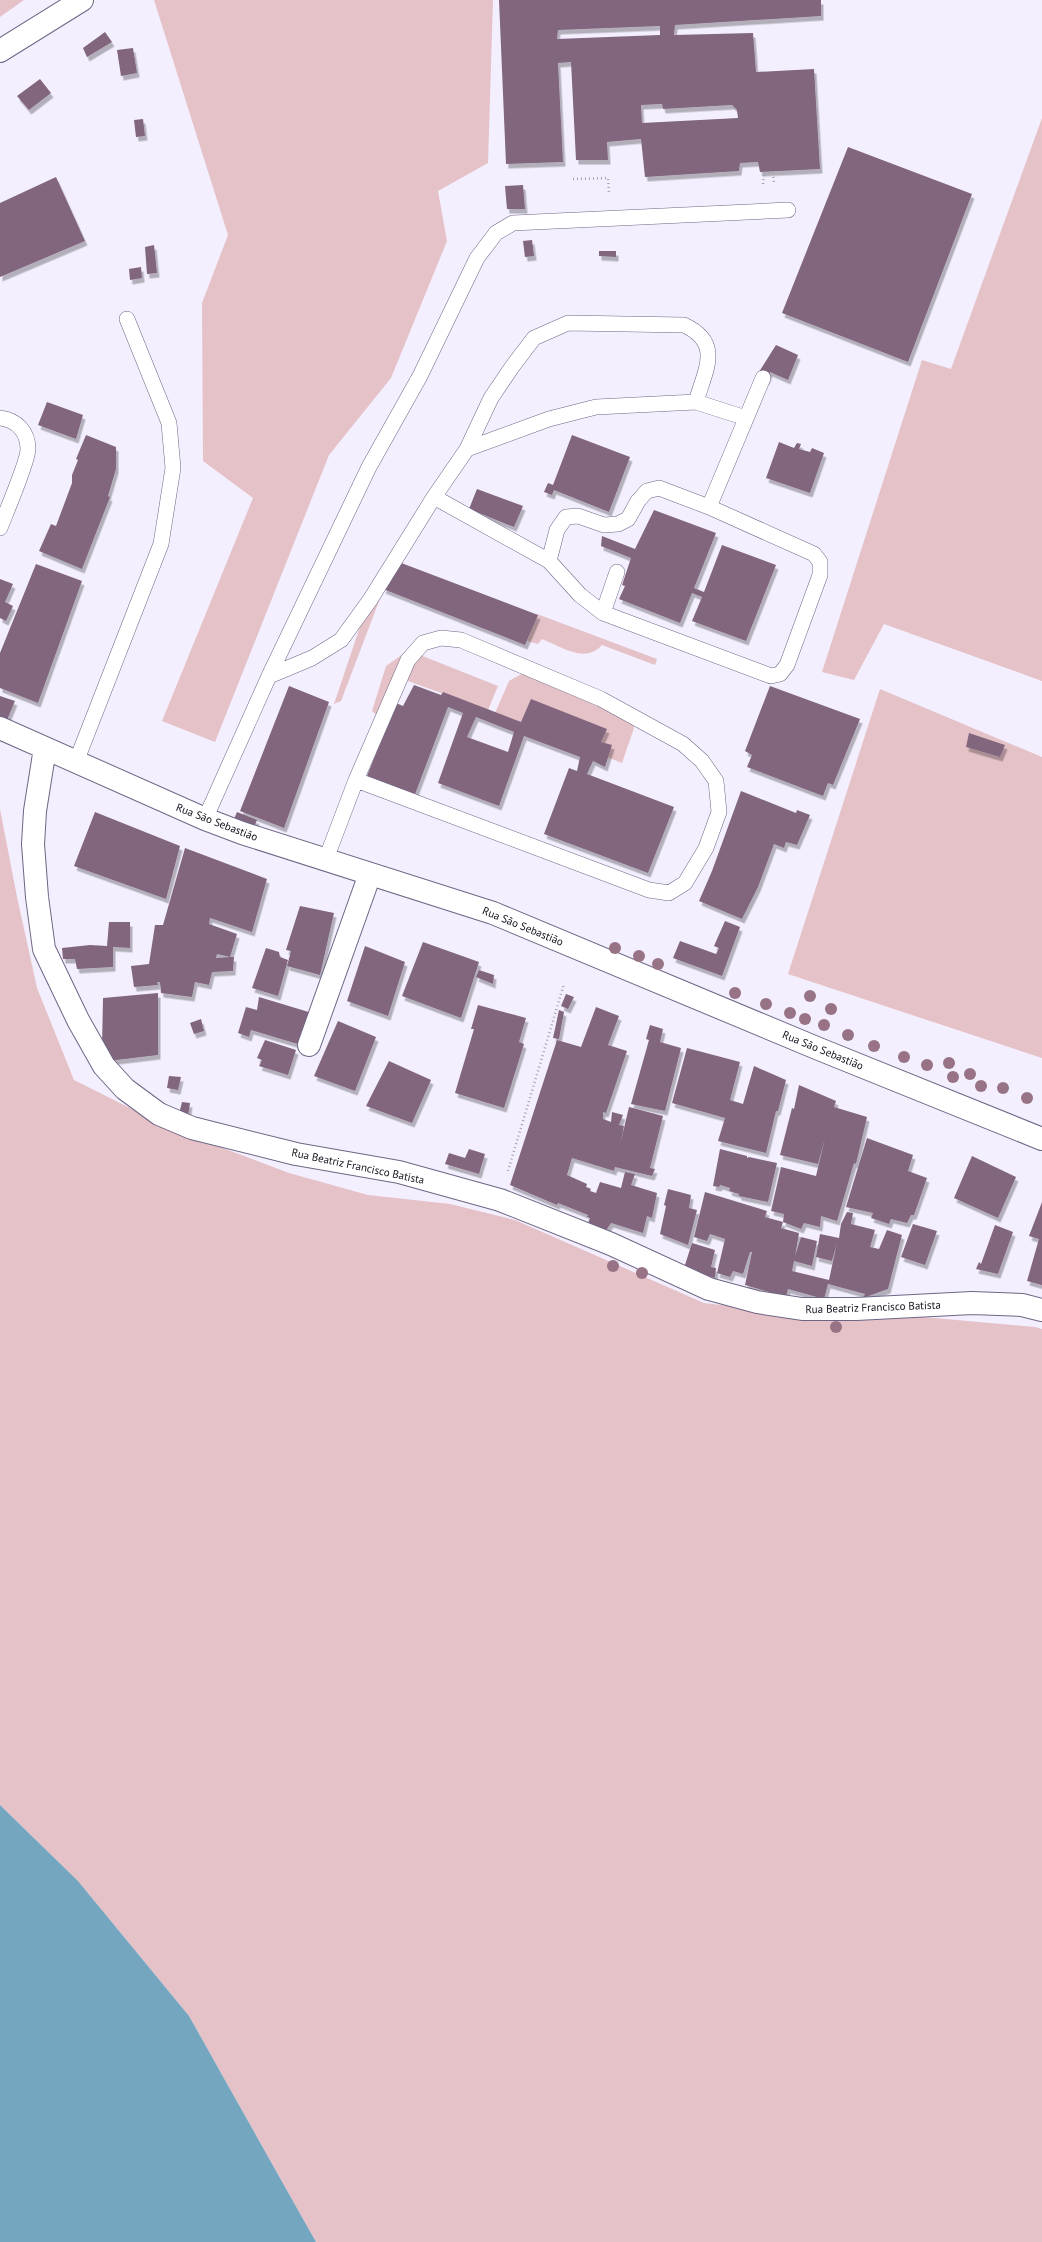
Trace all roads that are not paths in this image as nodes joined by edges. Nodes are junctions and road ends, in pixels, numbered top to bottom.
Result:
1 (82, 0) edge
2 (0, 51) edge
3 (788, 210) dead end
4 (127, 319) dead end
5 (763, 378) dead end
6 (696, 402) junction
7 (0, 418) edge
8 (746, 418) junction
9 (468, 449) junction
10 (434, 497) junction
11 (709, 507) junction
12 (0, 528) edge
13 (548, 561) junction
14 (617, 572) dead end
15 (603, 613) junction
16 (268, 676) junction
17 (0, 728) edge
18 (45, 748) junction
19 (76, 762) junction
20 (356, 780) junction
21 (205, 819) junction
22 (326, 859) junction
23 (370, 874) junction
24 (309, 1045) dead end
25 (1042, 1139) edge
26 (1042, 1310) edge

1 - 2 street
3 - 16 lane
4 - 19 lane
5 - 8 lane
6 - 8 lane
6 - 9 lane
6 - 9 lane
7 - 12 lane
8 - 11 lane
9 - 10 lane
10 - 13 lane
10 - 16 lane
11 - 13 lane
11 - 15 lane
13 - 15 lane
14 - 15 lane
16 - 21 lane
17 - 18 street, Rua São Sebastião
18 - 19 street, Rua São Sebastião
18 - 26 street, Rua Beatriz Francisco Batista
19 - 21 street, Rua São Sebastião
20 - 20 lane
20 - 22 lane
21 - 22 street, Rua São Sebastião
22 - 23 street, Rua São Sebastião
23 - 24 street
23 - 25 street, Rua São Sebastião

